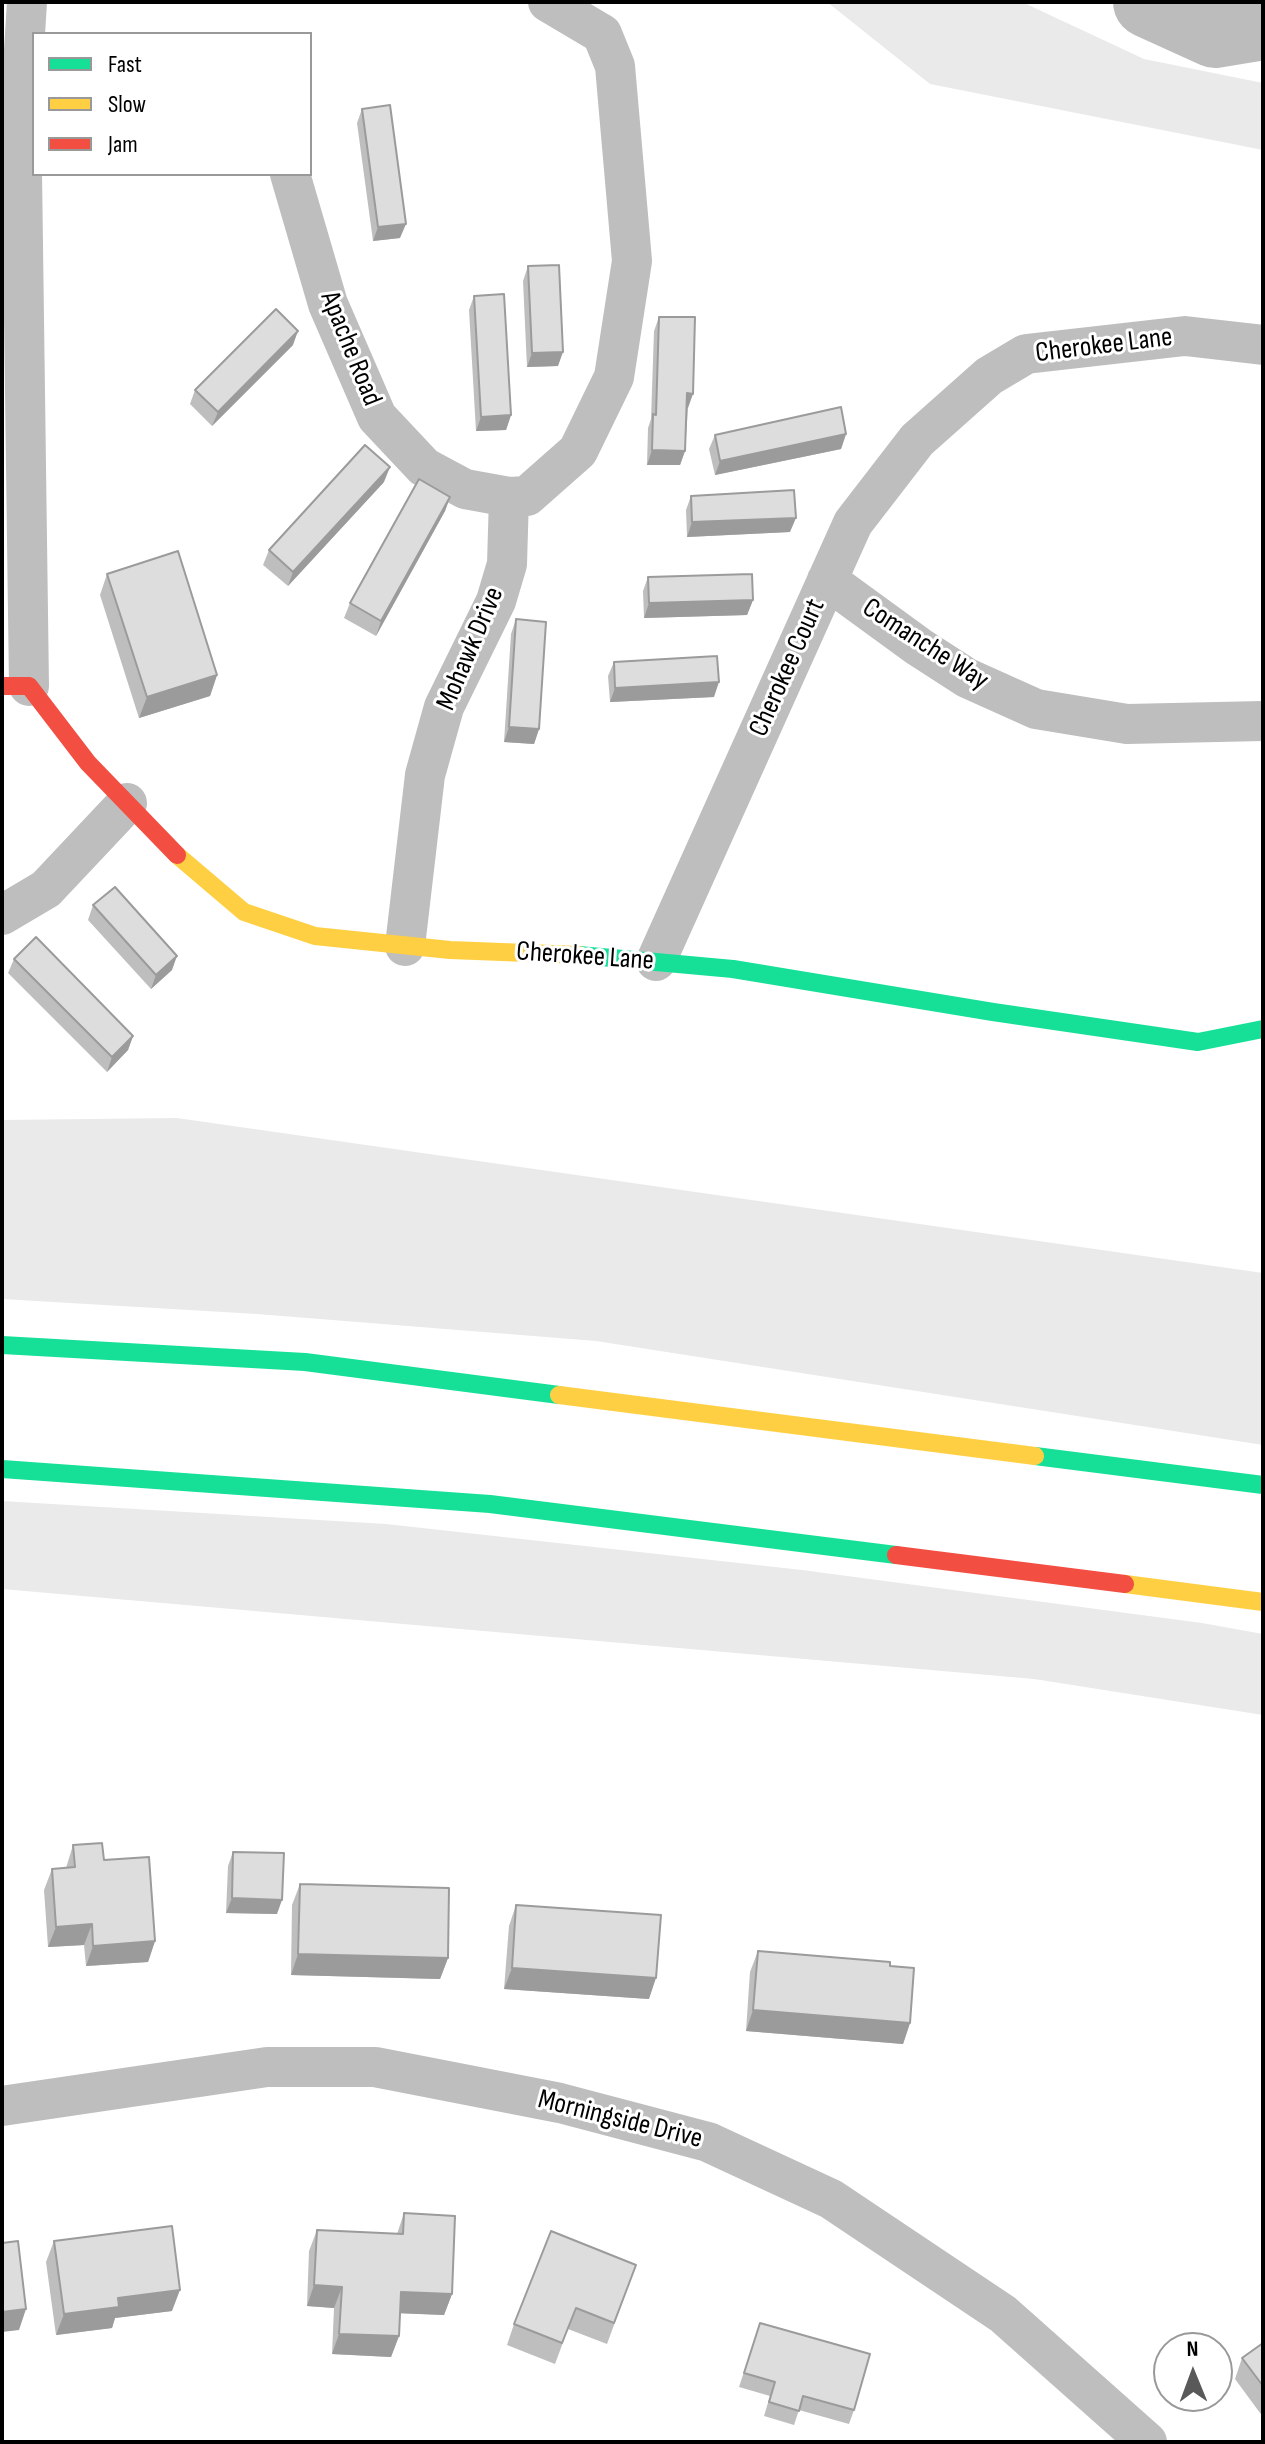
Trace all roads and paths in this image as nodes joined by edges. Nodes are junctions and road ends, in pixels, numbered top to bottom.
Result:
1 (27, 2) edge
2 (548, 2) edge
3 (28, 99) edge
4 (291, 176) edge
5 (1263, 345) edge
6 (959, 402) joint
7 (509, 497) junction
8 (827, 580) junction
9 (15, 686) edge
10 (1263, 721) edge
11 (127, 803) junction
12 (2, 915) edge
13 (405, 946) junction
14 (656, 961) junction
15 (1263, 1029) edge
16 (2, 1345) edge
17 (2, 1469) edge
18 (1263, 1485) edge
19 (1263, 1602) edge
20 (2, 2106) edge
21 (1147, 2442) edge

1 - 3 street
2 - 7 street
3 - 9 street
4 - 7 street, Apache Road
5 - 6 street, Cherokee Lane
6 - 8 street, Cherokee Court
7 - 13 street, Mohawk Drive
8 - 10 street, Comanche Way
8 - 14 street, Cherokee Court
9 - 11 main road, Cherokee Lane
11 - 12 street
11 - 13 main road, Cherokee Lane
13 - 14 main road, Cherokee Lane
14 - 15 main road, Cherokee Lane
16 - 18 main road
17 - 19 main road
20 - 21 street, Morningside Drive

